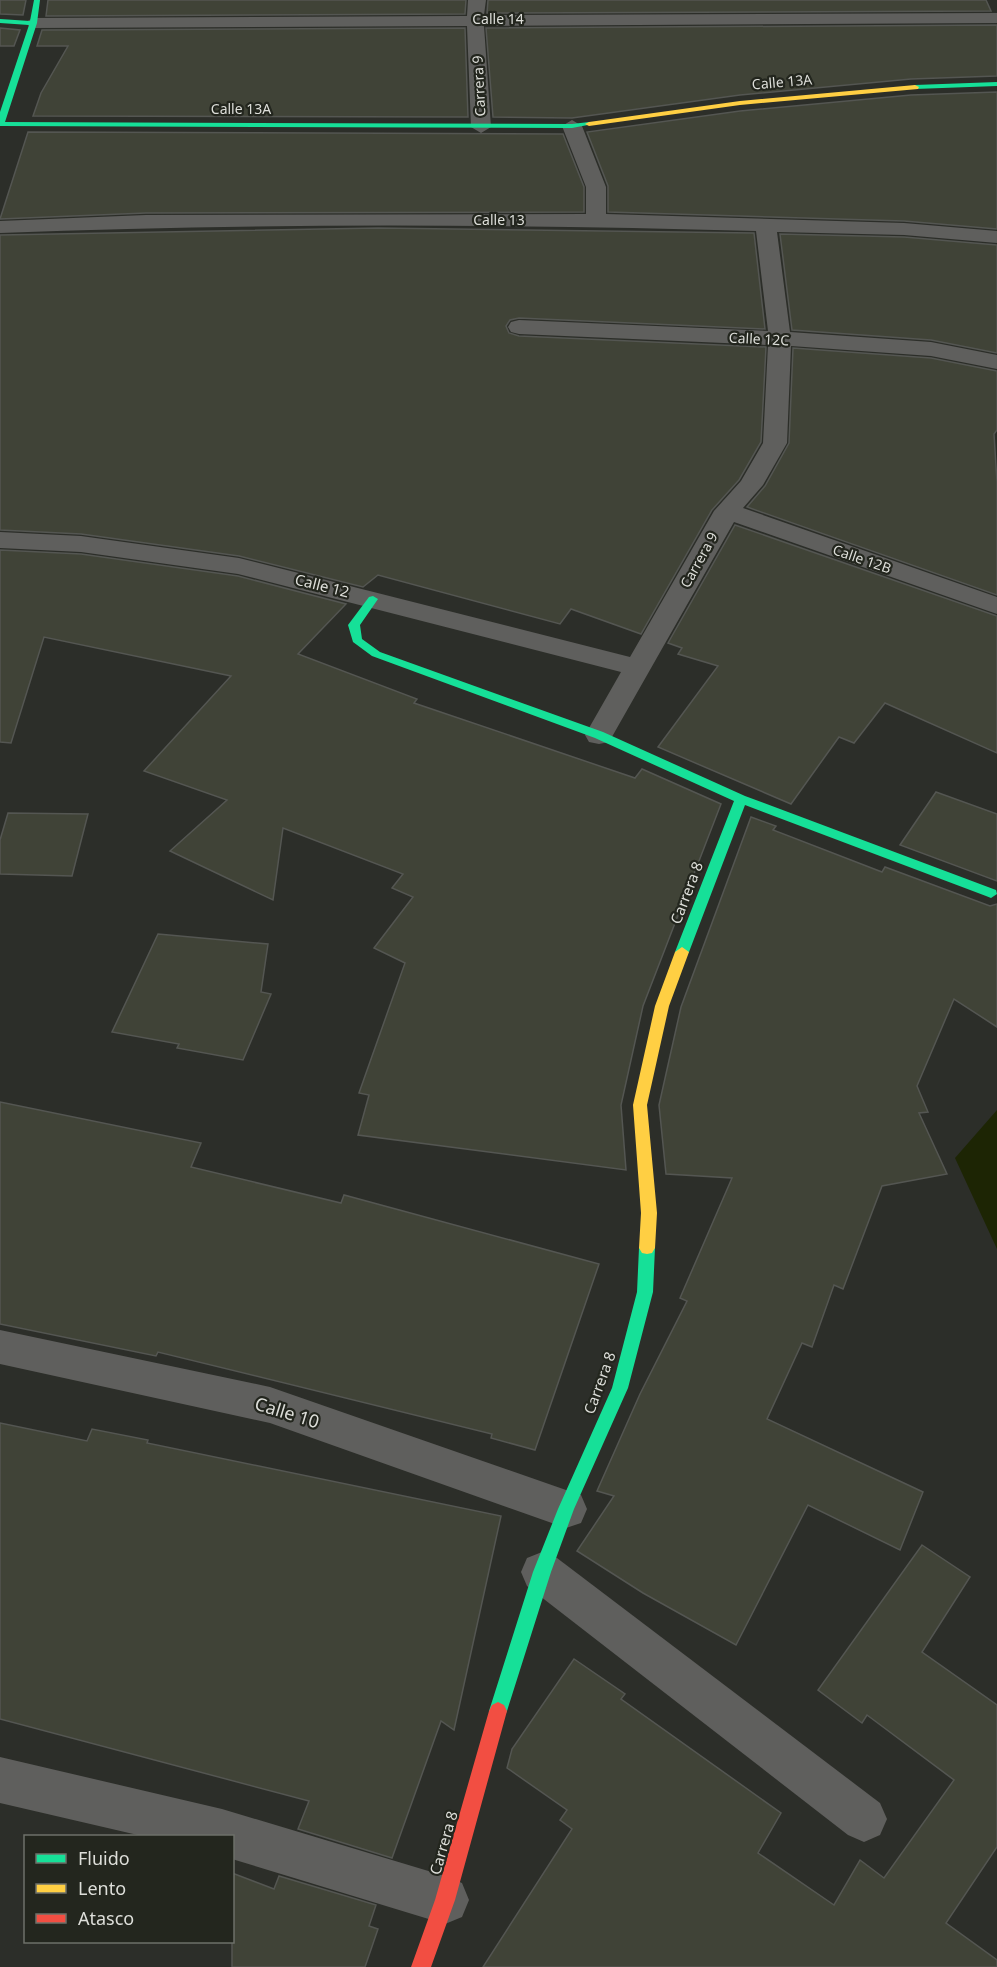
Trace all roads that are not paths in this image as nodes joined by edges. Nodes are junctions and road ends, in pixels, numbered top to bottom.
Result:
1 (38, 0) edge
2 (477, 0) edge
3 (997, 18) edge
4 (476, 19) junction
5 (0, 21) edge
6 (33, 23) junction
7 (997, 84) edge
8 (0, 124) edge
9 (572, 126) junction
10 (481, 127) junction
11 (596, 220) junction
12 (766, 226) junction
13 (0, 227) edge
14 (997, 237) edge
15 (519, 327) dead end
16 (780, 340) junction
17 (997, 362) edge
18 (727, 511) junction
19 (0, 540) edge
20 (373, 599) junction
21 (997, 606) edge
22 (638, 668) junction
23 (599, 735) junction
24 (741, 799) junction
25 (992, 893) dead end
26 (0, 1347) edge
27 (566, 1509) junction
28 (542, 1572) junction
29 (0, 1780) edge
30 (864, 1819) dead end
31 (232, 1835) edge
32 (234, 1836) edge
33 (444, 1900) junction
34 (421, 1967) edge

1 - 6 street
2 - 4 street, Carrera 9
3 - 4 street, Calle 14
4 - 6 street, Calle 14
4 - 10 street, Carrera 9
5 - 6 street, Calle 14
6 - 8 street
7 - 9 street, Calle 13A
8 - 10 street, Calle 13A
9 - 10 street, Carrera 9
9 - 11 street
11 - 12 street, Calle 13
11 - 13 street, Calle 13
12 - 14 street, Calle 13
12 - 16 street, Carrera 9
15 - 16 street, Calle 12C
16 - 17 street, Calle 12C
16 - 18 street, Carrera 9
18 - 21 street, Calle 12B
18 - 22 street, Carrera 9
19 - 20 street, Calle 12
20 - 22 street, Calle 12
20 - 23 street
22 - 23 street, Carrera 9
23 - 24 street
24 - 25 street
24 - 27 street, Carrera 8
26 - 27 street, Calle 10
27 - 28 street, Carrera 8
28 - 30 street
28 - 33 street, Carrera 8
29 - 31 street
32 - 33 street
33 - 34 street, Carrera 8

